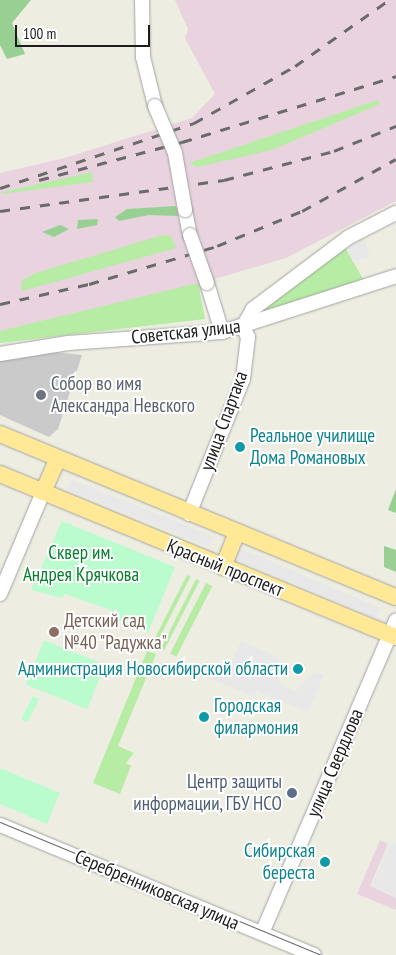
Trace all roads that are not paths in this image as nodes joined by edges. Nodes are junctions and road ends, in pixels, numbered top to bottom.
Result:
1 (142, 0) edge
2 (396, 213) edge
3 (396, 276) edge
4 (243, 327) junction
5 (222, 332) junction
6 (0, 354) edge
7 (0, 434) edge
8 (57, 460) junction
9 (0, 474) edge
10 (43, 492) junction
11 (189, 514) junction
12 (237, 532) junction
13 (223, 568) junction
14 (0, 594) edge
15 (396, 597) edge
16 (394, 631) edge
17 (0, 826) edge
18 (262, 934) junction
19 (314, 955) edge

1 - 5 street, bridge
2 - 4 street
3 - 4 street, Советская улица
4 - 5 street, Советская улица
4 - 11 street, улица Спартака
5 - 6 street, Советская улица
7 - 8 main road, Красный проспект
8 - 10 main road
8 - 11 main road, Красный проспект
9 - 10 main road, Красный проспект
10 - 13 main road, Красный проспект
10 - 14 street
11 - 12 main road, Красный проспект
12 - 13 main road
12 - 15 main road, Красный проспект
13 - 16 main road, Красный проспект
16 - 18 street, улица Свердлова
17 - 18 street, Серебренниковская улица
18 - 19 street, Серебренниковская улица

